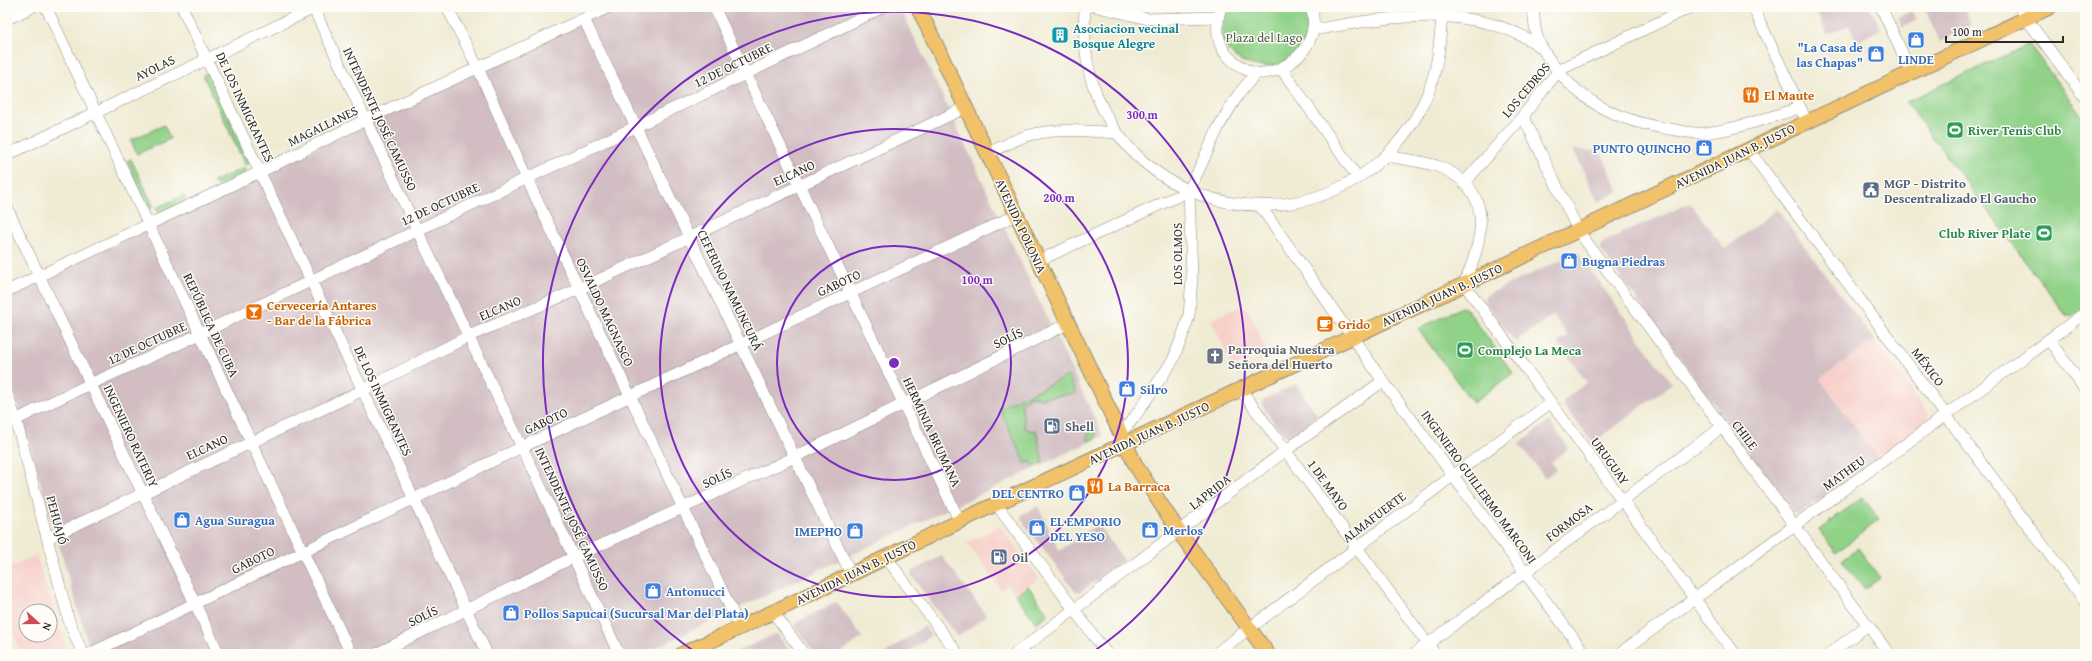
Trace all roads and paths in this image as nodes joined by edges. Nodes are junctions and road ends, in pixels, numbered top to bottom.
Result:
1 (32, 7) edge
2 (46, 7) edge
3 (182, 7) edge
4 (314, 7) edge
5 (447, 7) edge
6 (608, 7) edge
7 (714, 7) edge
8 (883, 7) edge
9 (918, 7) edge
10 (1085, 7) edge
11 (1098, 7) edge
12 (1310, 7) edge
13 (1533, 7) edge
14 (1691, 7) edge
15 (1753, 7) edge
16 (1881, 7) edge
17 (2050, 7) edge
18 (1441, 11) edge
19 (1220, 12) edge
20 (2023, 13) edge
21 (7, 19) edge
22 (584, 19) junction
23 (1313, 28) junction
24 (1541, 47) junction
25 (207, 59) junction
26 (478, 68) junction
27 (1281, 68) junction
28 (1559, 70) junction
29 (1912, 72) junction
30 (1256, 73) junction
31 (746, 74) junction
32 (2085, 98) edge
33 (966, 108) junction
34 (1800, 108) junction
35 (96, 112) junction
36 (1523, 116) junction
37 (365, 120) junction
38 (1806, 122) junction
39 (637, 128) junction
40 (1117, 133) junction
41 (1748, 149) junction
42 (987, 154) junction
43 (7, 155) edge
44 (1386, 156) junction
45 (260, 172) junction
46 (1358, 178) junction
47 (527, 179) junction
48 (1464, 183) junction
49 (800, 186) junction
50 (1189, 191) junction
51 (1261, 207) junction
52 (7, 208) edge
53 (1016, 215) junction
54 (149, 225) junction
55 (417, 230) junction
56 (1579, 232) junction
57 (689, 238) junction
58 (1038, 261) junction
59 (40, 277) junction
60 (311, 280) junction
61 (1464, 284) junction
62 (579, 289) junction
63 (7, 292) edge
64 (851, 293) junction
65 (2085, 313) edge
66 (1067, 324) junction
67 (200, 334) junction
68 (469, 336) junction
69 (1352, 337) junction
70 (2049, 340) junction
71 (741, 345) junction
72 (1383, 381) junction
73 (91, 385) junction
74 (2085, 389) edge
75 (363, 390) junction
76 (1241, 390) junction
77 (7, 393) edge
78 (630, 397) junction
79 (1550, 403) junction
80 (904, 405) junction
81 (1946, 415) junction
82 (12, 421) edge
83 (1722, 428) junction
84 (1123, 439) junction
85 (251, 442) junction
86 (522, 447) junction
87 (1285, 451) junction
88 (795, 457) junction
89 (1453, 476) junction
90 (142, 493) junction
91 (414, 499) junction
92 (1622, 500) junction
93 (996, 504) junction
94 (683, 509) junction
95 (960, 522) junction
96 (1795, 526) junction
97 (1180, 532) junction
98 (48, 538) junction
99 (1357, 548) junction
100 (303, 552) junction
101 (574, 557) junction
102 (886, 557) junction
103 (1524, 572) junction
104 (851, 574) junction
105 (1694, 599) junction
106 (2085, 602) edge
107 (195, 604) junction
108 (467, 610) junction
109 (1075, 610) junction
110 (773, 612) junction
111 (1868, 626) junction
112 (740, 628) junction
113 (1250, 629) junction
114 (1428, 644) junction
115 (83, 654) edge
116 (89, 654) edge
117 (218, 654) edge
118 (351, 654) edge
119 (376, 654) edge
120 (487, 654) edge
121 (619, 654) edge
122 (682, 654) edge
123 (804, 654) edge
124 (958, 654) edge
125 (1015, 654) edge
126 (1107, 654) edge
127 (1215, 654) edge
128 (1268, 654) edge
129 (1414, 654) edge
130 (1435, 654) edge
131 (1585, 654) edge
132 (1619, 654) edge
133 (1735, 654) edge
134 (1829, 654) edge
135 (1889, 654) edge

1 - 21 street
2 - 35 street, REPÚBLICA DE CUBA
3 - 25 street, DE LOS INMIGRANTES
4 - 25 street, AYOLAS
4 - 37 street, INTENDENTE JOSÉ CAMUSSO
5 - 26 street, OSVALDO MAGNASCO
6 - 22 street, MAGALLANES
7 - 31 street, HERMINIA BRUMANA
8 - 31 street, 12 DE OCTUBRE
9 - 33 main road, AVENIDA POLONIA
10 - 40 street
11 - 19 street
12 - 23 street
13 - 24 street
14 - 28 street, LOS CEDROS
15 - 34 street
16 - 29 street
17 - 20 main road, AVENIDA JUAN B. JUSTO
18 - 23 street
18 - 24 street
18 - 44 street
19 - 30 street
20 - 29 main road, AVENIDA JUAN B. JUSTO
20 - 32 street
22 - 26 street, MAGALLANES
22 - 39 street, CEFERINO NAMUNCURÁ
23 - 27 street
24 - 28 street
25 - 35 street, AYOLAS
25 - 45 street, DE LOS INMIGRANTES
26 - 37 street, MAGALLANES
26 - 47 street, OSVALDO MAGNASCO
27 - 30 street
27 - 46 street
28 - 34 street
28 - 36 street, LOS CEDROS
29 - 38 main road, AVENIDA JUAN B. JUSTO
30 - 50 street, LOS OLMOS
31 - 39 street, 12 DE OCTUBRE
31 - 49 street, HERMINIA BRUMANA
33 - 42 main road, AVENIDA POLONIA
33 - 49 street, ELCANO
34 - 38 street
35 - 43 street, AYOLAS
35 - 54 street, REPÚBLICA DE CUBA
36 - 48 street, LOS CEDROS
36 - 56 street, CHILE
37 - 45 street, MAGALLANES
37 - 55 street, INTENDENTE JOSÉ CAMUSSO
38 - 41 main road, AVENIDA JUAN B. JUSTO
39 - 47 street, 12 DE OCTUBRE
39 - 57 street, CEFERINO NAMUNCURÁ
40 - 42 street
40 - 50 street
41 - 56 main road, AVENIDA JUAN B. JUSTO
41 - 81 street, MÉXICO
42 - 53 main road, AVENIDA POLONIA
44 - 46 street
44 - 48 street
45 - 54 street, MAGALLANES
45 - 60 street, DE LOS INMIGRANTES
46 - 51 street
47 - 55 street, 12 DE OCTUBRE
47 - 62 street, OSVALDO MAGNASCO
48 - 61 street
49 - 57 street, ELCANO
49 - 64 street, HERMINIA BRUMANA
50 - 51 street
50 - 58 street
50 - 84 street, LOS OLMOS
51 - 69 street, INGENIERO GUILLERMO MARCONI
52 - 59 street, INGENIERO RATERIY
53 - 58 main road, AVENIDA POLONIA
53 - 64 street, GABOTO
54 - 59 street, MAGALLANES
54 - 67 street, REPÚBLICA DE CUBA
55 - 60 street, 12 DE OCTUBRE
55 - 68 street, INTENDENTE JOSÉ CAMUSSO
56 - 61 main road, AVENIDA JUAN B. JUSTO
56 - 83 street, CHILE
57 - 62 street, ELCANO
57 - 71 street, CEFERINO NAMUNCURÁ
58 - 66 main road, AVENIDA POLONIA
59 - 63 street, MAGALLANES
59 - 73 street, INGENIERO RATERIY
60 - 67 street, 12 DE OCTUBRE
60 - 75 street, DE LOS INMIGRANTES
61 - 69 main road, AVENIDA JUAN B. JUSTO
61 - 79 street, URUGUAY
62 - 68 street, ELCANO
62 - 78 street, OSVALDO MAGNASCO
64 - 71 street, GABOTO
64 - 80 street, HERMINIA BRUMANA
65 - 70 street, MATHEU
66 - 80 street, SOLÍS
66 - 84 main road, AVENIDA POLONIA
67 - 73 street, 12 DE OCTUBRE
67 - 85 street, REPÚBLICA DE CUBA
68 - 75 street, ELCANO
68 - 86 street, INTENDENTE JOSÉ CAMUSSO
69 - 72 street, INGENIERO GUILLERMO MARCONI
69 - 76 main road, AVENIDA JUAN B. JUSTO
70 - 74 street
70 - 81 street, MATHEU
71 - 78 street, GABOTO
71 - 88 street, CEFERINO NAMUNCURÁ
72 - 87 street, LAPRIDA
72 - 89 street, INGENIERO GUILLERMO MARCONI
73 - 82 street, 12 DE OCTUBRE
73 - 90 street, INGENIERO RATERIY
75 - 85 street, ELCANO
75 - 91 street, DE LOS INMIGRANTES
76 - 84 main road, AVENIDA JUAN B. JUSTO
76 - 87 street, 1 DE MAYO
77 - 82 street, PEHUAJÓ
78 - 86 street, GABOTO
78 - 94 street, OSVALDO MAGNASCO
79 - 89 street, ALMAFUERTE
79 - 92 street, URUGUAY
80 - 88 street, SOLÍS
80 - 95 street, HERMINIA BRUMANA
81 - 96 street, MATHEU
81 - 106 street, MÉXICO
82 - 98 street, PEHUAJÓ
83 - 92 street, FORMOSA
83 - 96 street, CHILE
84 - 93 main road, AVENIDA JUAN B. JUSTO
84 - 97 main road, AVENIDA POLONIA
85 - 90 street, ELCANO
85 - 100 street, REPÚBLICA DE CUBA
86 - 91 street, GABOTO
86 - 101 street, INTENDENTE JOSÉ CAMUSSO
87 - 97 street, LAPRIDA
87 - 99 street, 1 DE MAYO
88 - 94 street, SOLÍS
88 - 104 street, CEFERINO NAMUNCURÁ
89 - 99 street, ALMAFUERTE
89 - 103 street, INGENIERO GUILLERMO MARCONI
90 - 98 street, ELCANO
90 - 107 street, INGENIERO RATERIY
91 - 100 street, GABOTO
91 - 108 street, DE LOS INMIGRANTES
92 - 103 street, FORMOSA
92 - 105 street, URUGUAY
93 - 95 main road, AVENIDA JUAN B. JUSTO
93 - 109 street
94 - 101 street, SOLÍS
94 - 112 street, OSVALDO MAGNASCO
95 - 102 main road, AVENIDA JUAN B. JUSTO
96 - 105 street, MATHEU
96 - 111 street, CHILE
97 - 109 street, LAPRIDA
97 - 113 main road, AVENIDA POLONIA
98 - 115 street, PEHUAJÓ
99 - 113 street, ALMAFUERTE
99 - 114 street, 1 DE MAYO
100 - 107 street, GABOTO
100 - 118 street, REPÚBLICA DE CUBA
101 - 108 street, SOLÍS
101 - 121 street, INTENDENTE JOSÉ CAMUSSO
102 - 104 main road, AVENIDA JUAN B. JUSTO
102 - 124 street
103 - 114 street, FORMOSA
103 - 131 street, INGENIERO GUILLERMO MARCONI
104 - 110 main road, AVENIDA JUAN B. JUSTO
105 - 132 street, MATHEU
105 - 133 street, URUGUAY
107 - 116 street, GABOTO
107 - 117 street, INGENIERO RATERIY
108 - 119 street, SOLÍS
108 - 120 street, DE LOS INMIGRANTES
109 - 125 street, LAPRIDA
109 - 126 street
110 - 112 main road, AVENIDA JUAN B. JUSTO
110 - 123 street
111 - 134 street
111 - 135 street, CHILE
112 - 122 main road, AVENIDA JUAN B. JUSTO
113 - 127 street, ALMAFUERTE
113 - 128 main road, AVENIDA POLONIA
114 - 129 street, FORMOSA
114 - 130 street, 1 DE MAYO

